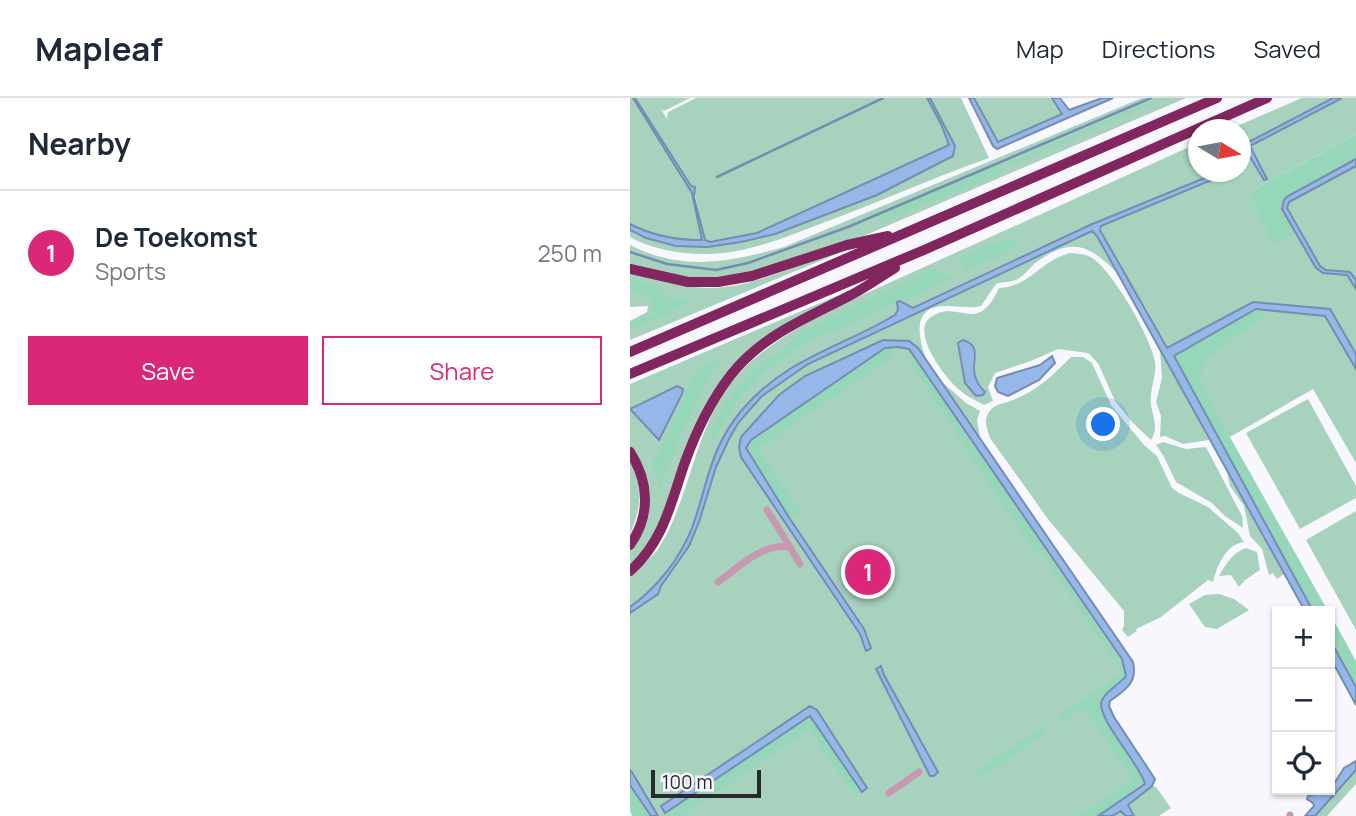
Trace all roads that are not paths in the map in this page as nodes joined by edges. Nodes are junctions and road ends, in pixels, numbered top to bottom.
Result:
1 (1217, 98) edge
2 (1267, 98) edge
3 (912, 231) junction
4 (924, 250) junction
5 (630, 269) edge
6 (630, 352) edge
7 (630, 374) edge
8 (630, 452) edge
9 (767, 510) dead end
10 (630, 545) edge
11 (790, 547) junction
12 (800, 564) dead end
13 (630, 570) edge
14 (718, 582) dead end
15 (919, 772) dead end
16 (889, 793) dead end

1 - 3 highway
2 - 4 highway
3 - 5 highway
3 - 6 highway
4 - 7 highway
4 - 13 highway
8 - 10 highway
9 - 11 lane
11 - 12 lane
11 - 14 lane
15 - 16 lane

